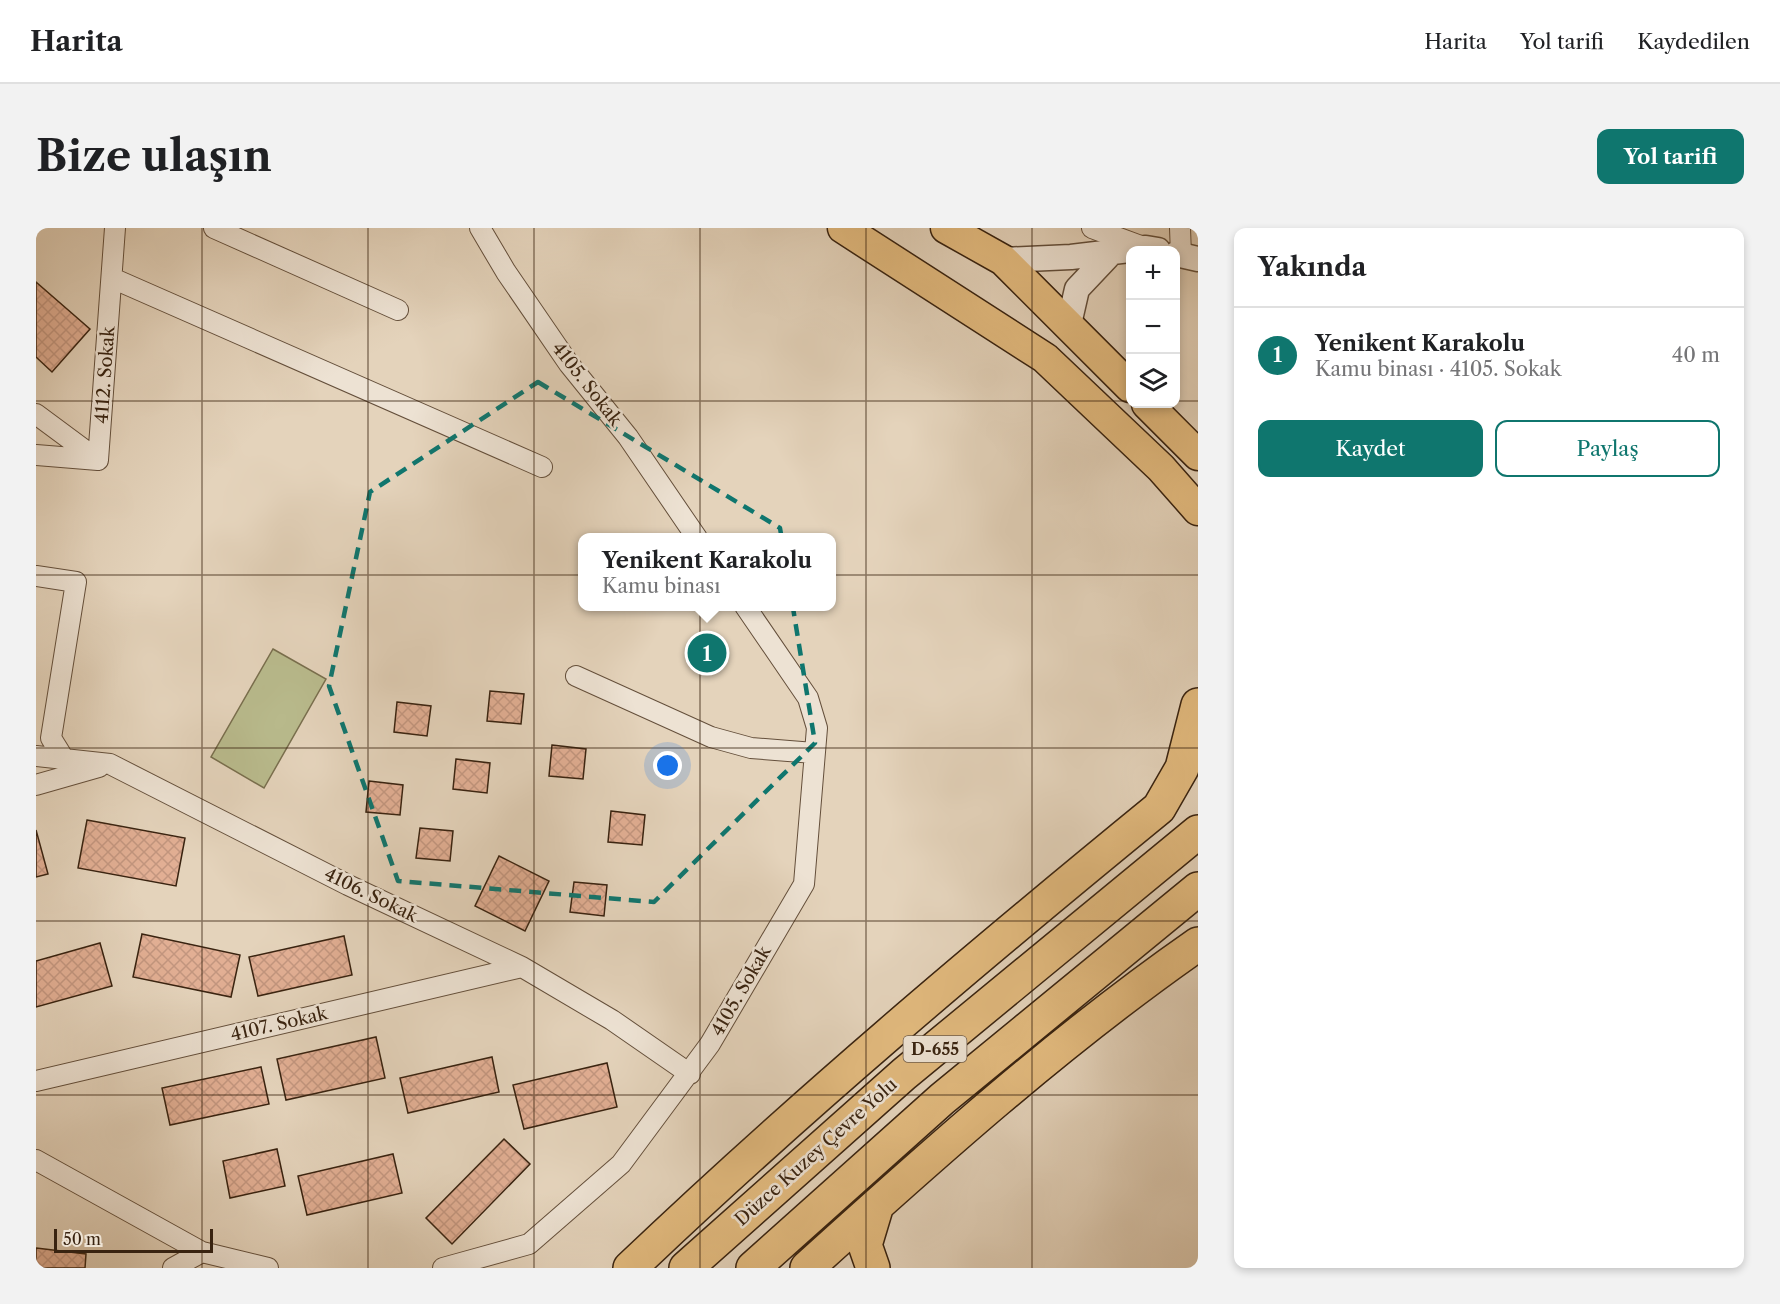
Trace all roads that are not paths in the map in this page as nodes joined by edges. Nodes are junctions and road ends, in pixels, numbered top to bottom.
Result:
1 (115, 228) edge
2 (214, 228) edge
3 (480, 228) edge
4 (843, 228) edge
5 (946, 228) edge
6 (1092, 228) edge
7 (1180, 228) edge
8 (1150, 246) edge
9 (1174, 246) edge
10 (1111, 253) junction
11 (1126, 253) edge
12 (1003, 260) junction
13 (112, 278) junction
14 (398, 310) dead end
15 (1069, 324) junction
16 (1126, 382) edge
17 (1151, 408) edge
18 (36, 414) edge
19 (1198, 454) edge
20 (36, 455) edge
21 (98, 460) junction
22 (542, 467) dead end
23 (1198, 510) edge
24 (694, 533) edge
25 (36, 576) edge
26 (748, 611) edge
27 (576, 676) dead end
28 (1198, 705) edge
29 (814, 753) junction
30 (36, 756) edge
31 (64, 759) junction
32 (110, 764) junction
33 (36, 785) edge
34 (1194, 835) edge
35 (1198, 889) edge
36 (1198, 944) edge
37 (522, 967) junction
38 (690, 1074) junction
39 (36, 1081) edge
40 (36, 1160) edge
41 (877, 1205) junction
42 (202, 1252) junction
43 (173, 1268) edge
44 (268, 1268) edge
45 (443, 1268) edge
46 (630, 1268) edge
47 (686, 1268) edge
48 (753, 1268) edge
49 (807, 1268) edge
50 (873, 1268) edge

1 - 13 street, 4112. Sokak
2 - 14 street
3 - 24 street, 4105. Sokak
4 - 23 main road
5 - 12 main road
6 - 8 street
7 - 9 street
10 - 11 street
10 - 12 street
10 - 15 street
12 - 15 main road
13 - 21 street, 4112. Sokak
13 - 22 street
15 - 16 main road
17 - 19 main road
18 - 21 street
20 - 21 street
25 - 31 street
26 - 29 street, 4105. Sokak
27 - 29 street
28 - 46 highway
29 - 38 street, 4105. Sokak
30 - 31 street, 4106. Sokak
31 - 32 street, 4106. Sokak
32 - 33 street
32 - 37 street, 4106. Sokak
34 - 47 highway, Düzce Kuzey Çevre Yolu / D-655
35 - 48 highway, D-655
36 - 41 highway
37 - 38 street, 4106. Sokak
37 - 39 street, 4107. Sokak
38 - 45 street, 4105. Sokak
40 - 42 street
41 - 49 highway
41 - 50 highway
42 - 43 street
42 - 44 street

